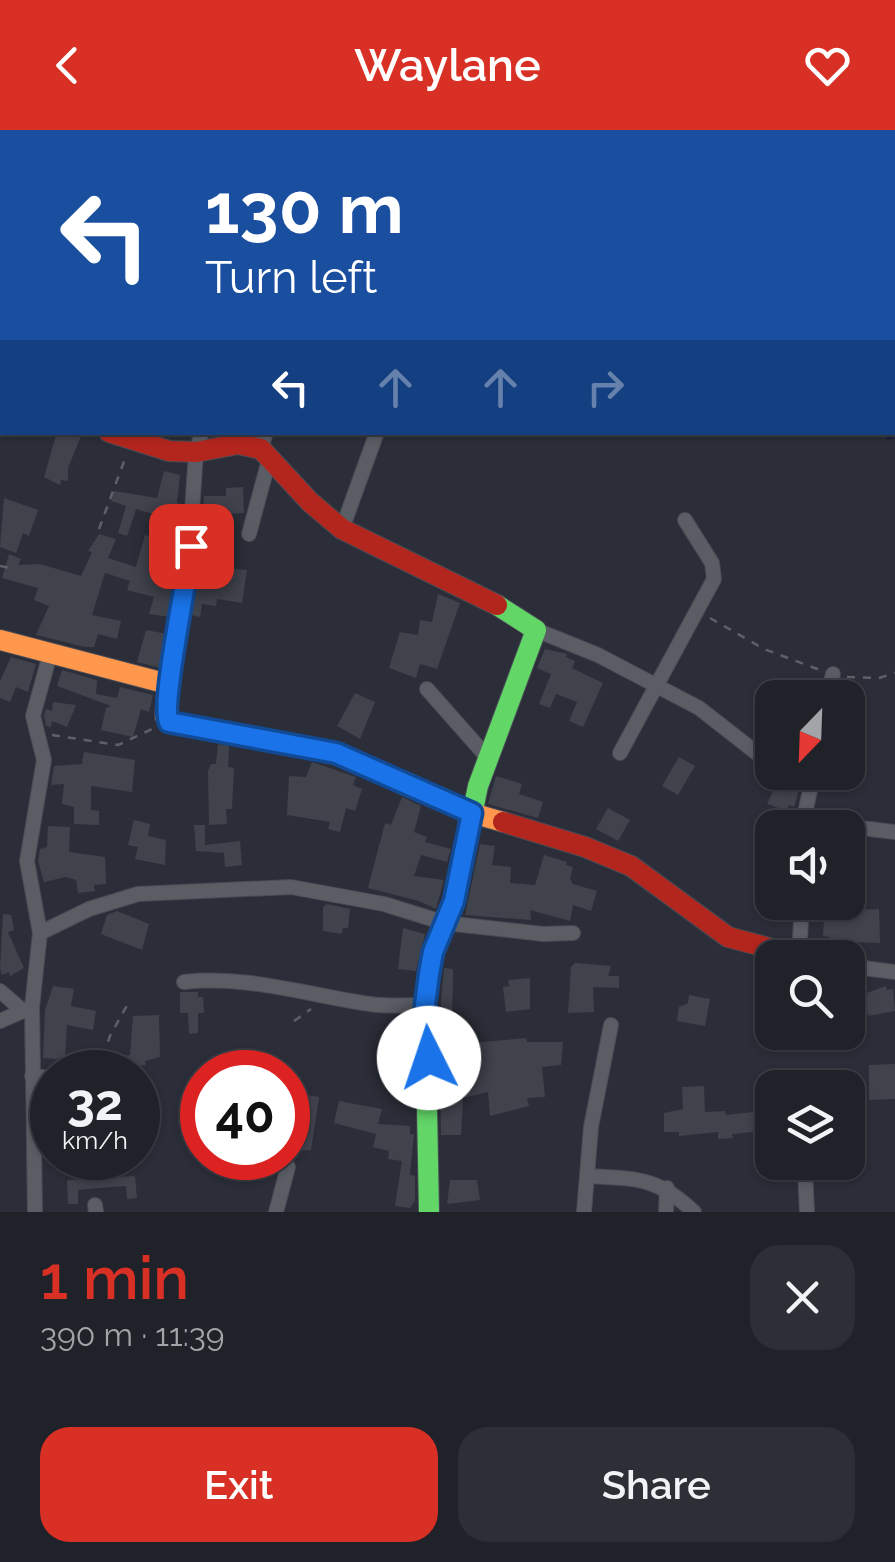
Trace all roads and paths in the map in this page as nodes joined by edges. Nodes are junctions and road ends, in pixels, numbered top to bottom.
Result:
1 (376, 435) edge
2 (134, 439) edge
3 (199, 442) edge
4 (265, 447) edge
5 (685, 520) dead end
6 (342, 529) junction
7 (98, 530) dead end
8 (249, 534) dead end
9 (0, 566) edge
10 (11, 568) dead end
11 (698, 612) junction
12 (536, 630) junction
13 (0, 640) edge
14 (50, 654) junction
15 (895, 673) edge
16 (833, 674) junction
17 (832, 680) edge
18 (168, 684) junction
19 (658, 686) junction
20 (427, 688) dead end
21 (169, 722) junction
22 (35, 731) junction
23 (755, 751) edge
24 (620, 753) dead end
25 (488, 758) junction
26 (472, 813) junction
27 (865, 829) edge
28 (895, 832) edge
29 (445, 923) junction
30 (40, 932) junction
31 (573, 933) dead end
32 (755, 945) edge
33 (865, 968) edge
34 (895, 972) edge
35 (184, 982) dead end
36 (0, 991) edge
37 (130, 1000) dead end
38 (425, 1005) junction
39 (28, 1009) junction
40 (0, 1021) edge
41 (611, 1025) dead end
42 (30, 1050) edge
43 (105, 1050) edge
44 (586, 1176) junction
45 (34, 1180) edge
46 (285, 1180) edge
47 (805, 1180) edge
48 (668, 1188) junction
49 (35, 1212) edge
50 (276, 1212) edge
51 (429, 1212) edge
52 (584, 1212) edge
53 (666, 1212) edge
54 (694, 1212) edge
55 (806, 1212) edge

1 - 6 street
2 - 3 street
2 - 7 path
3 - 4 street
3 - 18 street
4 - 6 street
4 - 8 street
5 - 11 street
6 - 12 street
9 - 10 path
11 - 16 path
11 - 19 street
12 - 19 street
12 - 25 street
13 - 14 street
14 - 18 street
14 - 22 street
15 - 16 path
16 - 17 street
18 - 21 street
19 - 23 street
19 - 24 street
20 - 25 street
21 - 22 path
21 - 26 street
22 - 30 street
25 - 26 street
26 - 29 street
26 - 32 street
27 - 28 street
29 - 30 street
29 - 31 street
29 - 38 street
30 - 39 street
33 - 34 street
35 - 38 street
36 - 39 street
37 - 43 path
38 - 51 street
39 - 40 street
39 - 42 street
41 - 44 street
44 - 48 street
44 - 52 street
45 - 49 street
46 - 50 street
47 - 55 street
48 - 53 street
48 - 54 street

